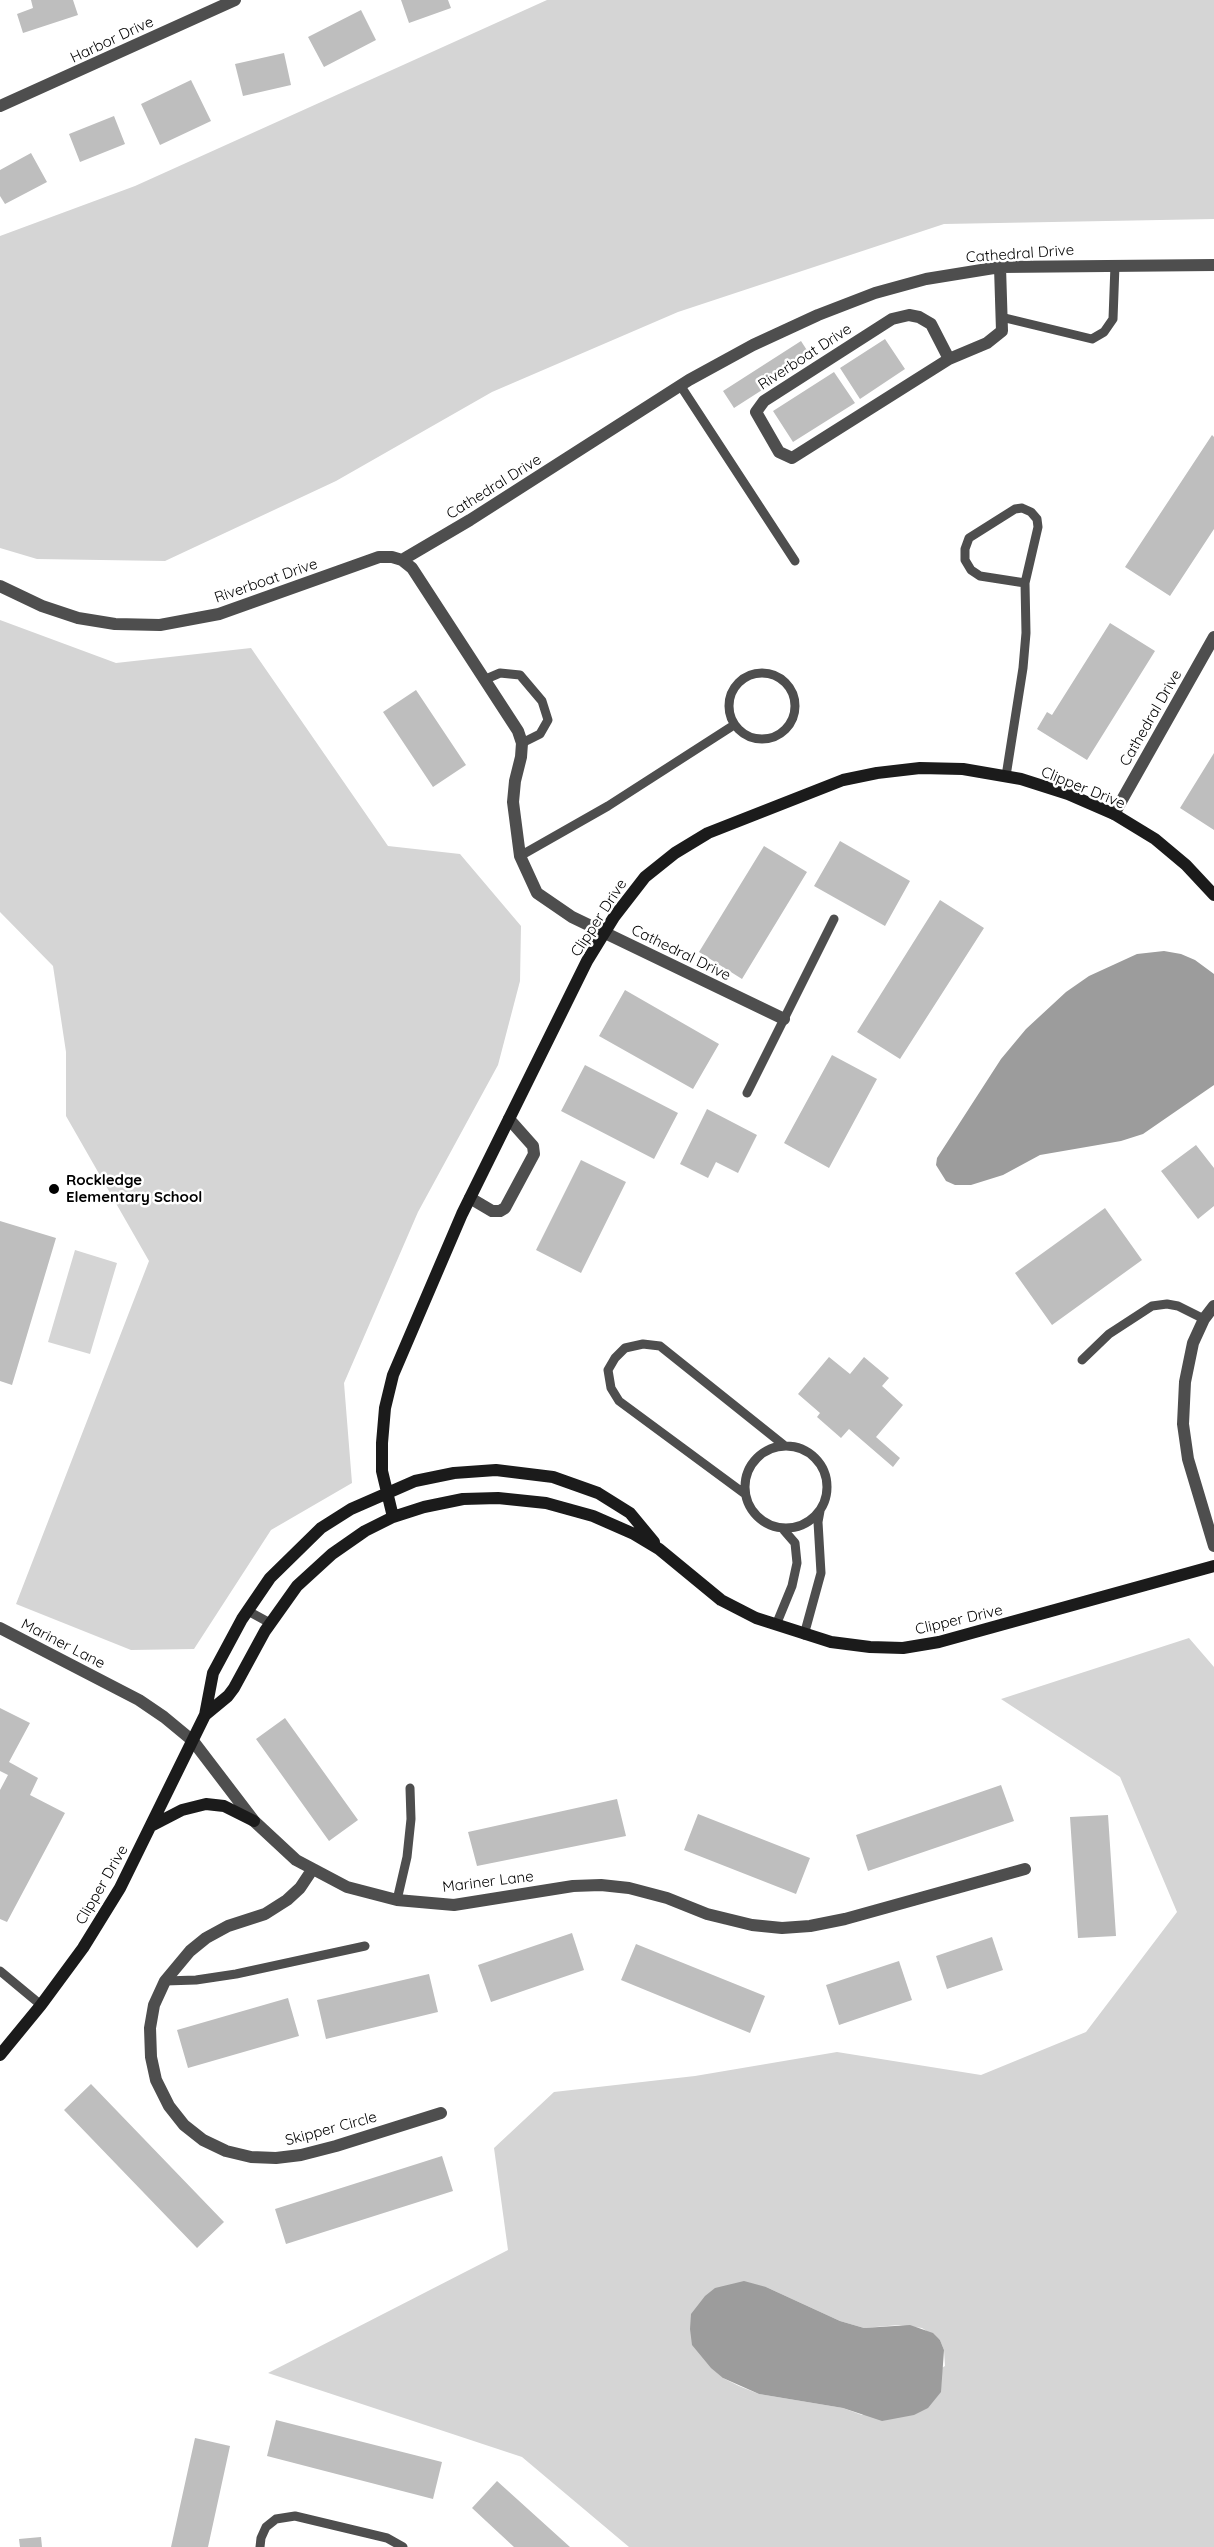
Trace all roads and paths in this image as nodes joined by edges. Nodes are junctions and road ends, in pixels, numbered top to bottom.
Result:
1 (235, 0) edge
2 (0, 106) edge
3 (1114, 265) junction
4 (1214, 265) edge
5 (1000, 267) junction
6 (1001, 317) junction
7 (949, 359) junction
8 (680, 385) junction
9 (402, 560) junction
10 (795, 561) dead end
11 (1025, 583) junction
12 (0, 586) edge
13 (1214, 637) edge
14 (486, 679) junction
15 (734, 725) junction
16 (522, 743) junction
17 (1006, 776) junction
18 (1114, 814) junction
19 (520, 856) junction
20 (1214, 895) edge
21 (834, 919) dead end
22 (604, 932) junction
23 (784, 1019) junction
24 (747, 1093) dead end
25 (509, 1119) junction
26 (470, 1198) junction
27 (1214, 1306) edge
28 (1204, 1319) junction
29 (1082, 1360) dead end
30 (785, 1446) junction
31 (386, 1492) junction
32 (746, 1494) junction
33 (820, 1509) junction
34 (393, 1517) junction
35 (782, 1528) junction
36 (1214, 1546) edge
37 (659, 1549) junction
38 (1214, 1566) edge
39 (248, 1611) junction
40 (270, 1623) junction
41 (776, 1625) junction
42 (0, 1628) edge
43 (804, 1635) junction
44 (205, 1715) junction
45 (193, 1741) junction
46 (410, 1788) dead end
47 (254, 1821) junction
48 (153, 1825) junction
49 (1025, 1869) dead end
50 (312, 1870) junction
51 (398, 1900) junction
52 (364, 1946) dead end
53 (0, 1971) edge
54 (165, 1981) junction
55 (41, 2005) junction
56 (0, 2055) edge
57 (441, 2113) dead end
58 (260, 2547) edge
59 (403, 2547) edge

1 - 2 street, Harbor Drive
3 - 4 street, Cathedral Drive
3 - 5 street, Cathedral Drive
3 - 6 lane
5 - 6 street, Riverboat Drive
5 - 8 street, Cathedral Drive
6 - 7 street, Riverboat Drive
7 - 7 street, Riverboat Drive
8 - 9 street, Cathedral Drive
8 - 10 lane
9 - 12 street, Riverboat Drive
9 - 14 street
11 - 11 lane
11 - 17 lane
13 - 18 street, Cathedral Drive
14 - 16 street
14 - 16 lane
15 - 15 lane
15 - 19 lane
16 - 19 street, Cathedral Drive
17 - 18 street, Clipper Drive
17 - 22 street, Clipper Drive
18 - 20 street, Clipper Drive
19 - 22 street, Cathedral Drive
21 - 23 lane
22 - 23 street, Cathedral Drive
22 - 25 street, Clipper Drive
23 - 24 lane
25 - 26 street, Clipper Drive
25 - 26 street
26 - 31 street, Clipper Drive
27 - 28 street
28 - 29 lane
28 - 36 street
30 - 32 lane
30 - 32 lane
30 - 33 lane
31 - 34 street, Clipper Drive
31 - 37 street, Clipper Drive
31 - 39 street, Clipper Drive
32 - 35 lane
33 - 35 lane
33 - 43 lane
34 - 37 street, Clipper Drive
34 - 40 street, Clipper Drive
35 - 41 lane
37 - 41 street, Clipper Drive
38 - 43 street, Clipper Drive
39 - 40 lane
39 - 44 street, Clipper Drive
40 - 44 street, Clipper Drive
41 - 43 street, Clipper Drive
42 - 45 street, Mariner Lane
44 - 45 street, Clipper Drive
45 - 47 street, Mariner Lane
45 - 48 street, Clipper Drive
46 - 51 lane
47 - 48 street
47 - 50 street, Mariner Lane
48 - 55 street, Clipper Drive
49 - 51 street, Mariner Lane
50 - 51 street, Mariner Lane
50 - 54 street, Skipper Circle
52 - 54 lane
53 - 55 lane
54 - 57 street, Skipper Circle
55 - 56 street, Clipper Drive
58 - 59 lane

